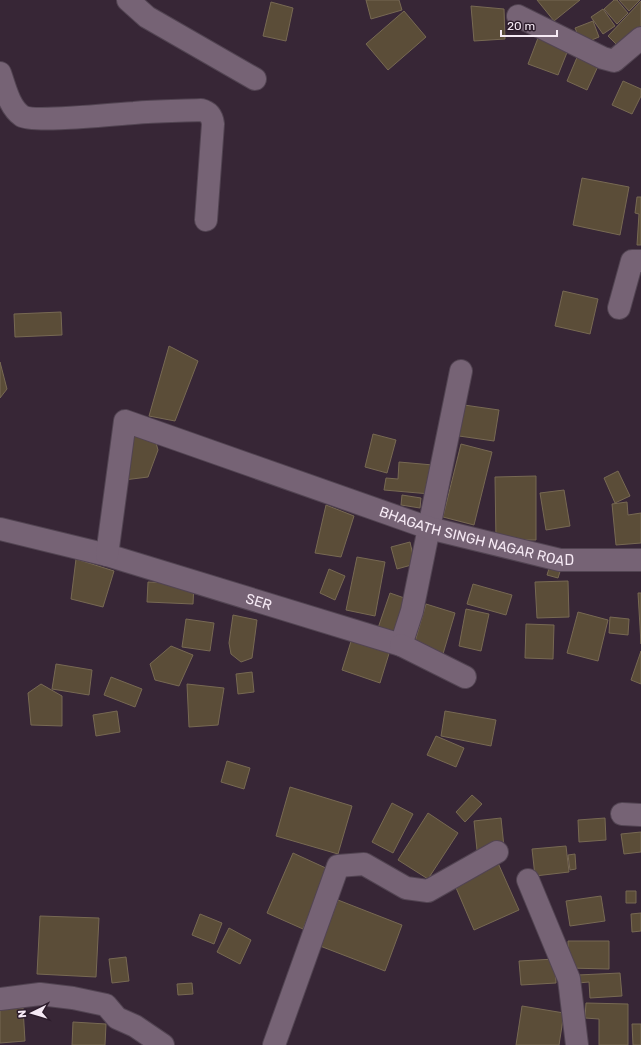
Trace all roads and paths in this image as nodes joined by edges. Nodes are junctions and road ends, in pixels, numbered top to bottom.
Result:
1 (128, 0) edge
2 (518, 16) dead end
3 (641, 38) edge
4 (0, 73) edge
5 (255, 79) dead end
6 (206, 220) dead end
7 (641, 261) edge
8 (619, 308) dead end
9 (461, 371) dead end
10 (429, 528) junction
11 (0, 529) edge
12 (107, 555) junction
13 (641, 560) edge
14 (401, 645) junction
15 (465, 677) dead end
16 (497, 852) dead end
17 (528, 880) dead end
18 (0, 999) edge
19 (163, 1045) edge
20 (274, 1045) edge
21 (577, 1045) edge

1 - 5 street
2 - 3 street
4 - 6 street
7 - 8 street
9 - 10 street
10 - 12 street, BHAGATH SINGH NAGAR ROAD
10 - 13 street, BHAGATH SINGH NAGAR ROAD
10 - 14 street
11 - 12 street, SER
12 - 14 street, SER
14 - 15 street, SER
16 - 20 street
17 - 21 street
18 - 19 street

